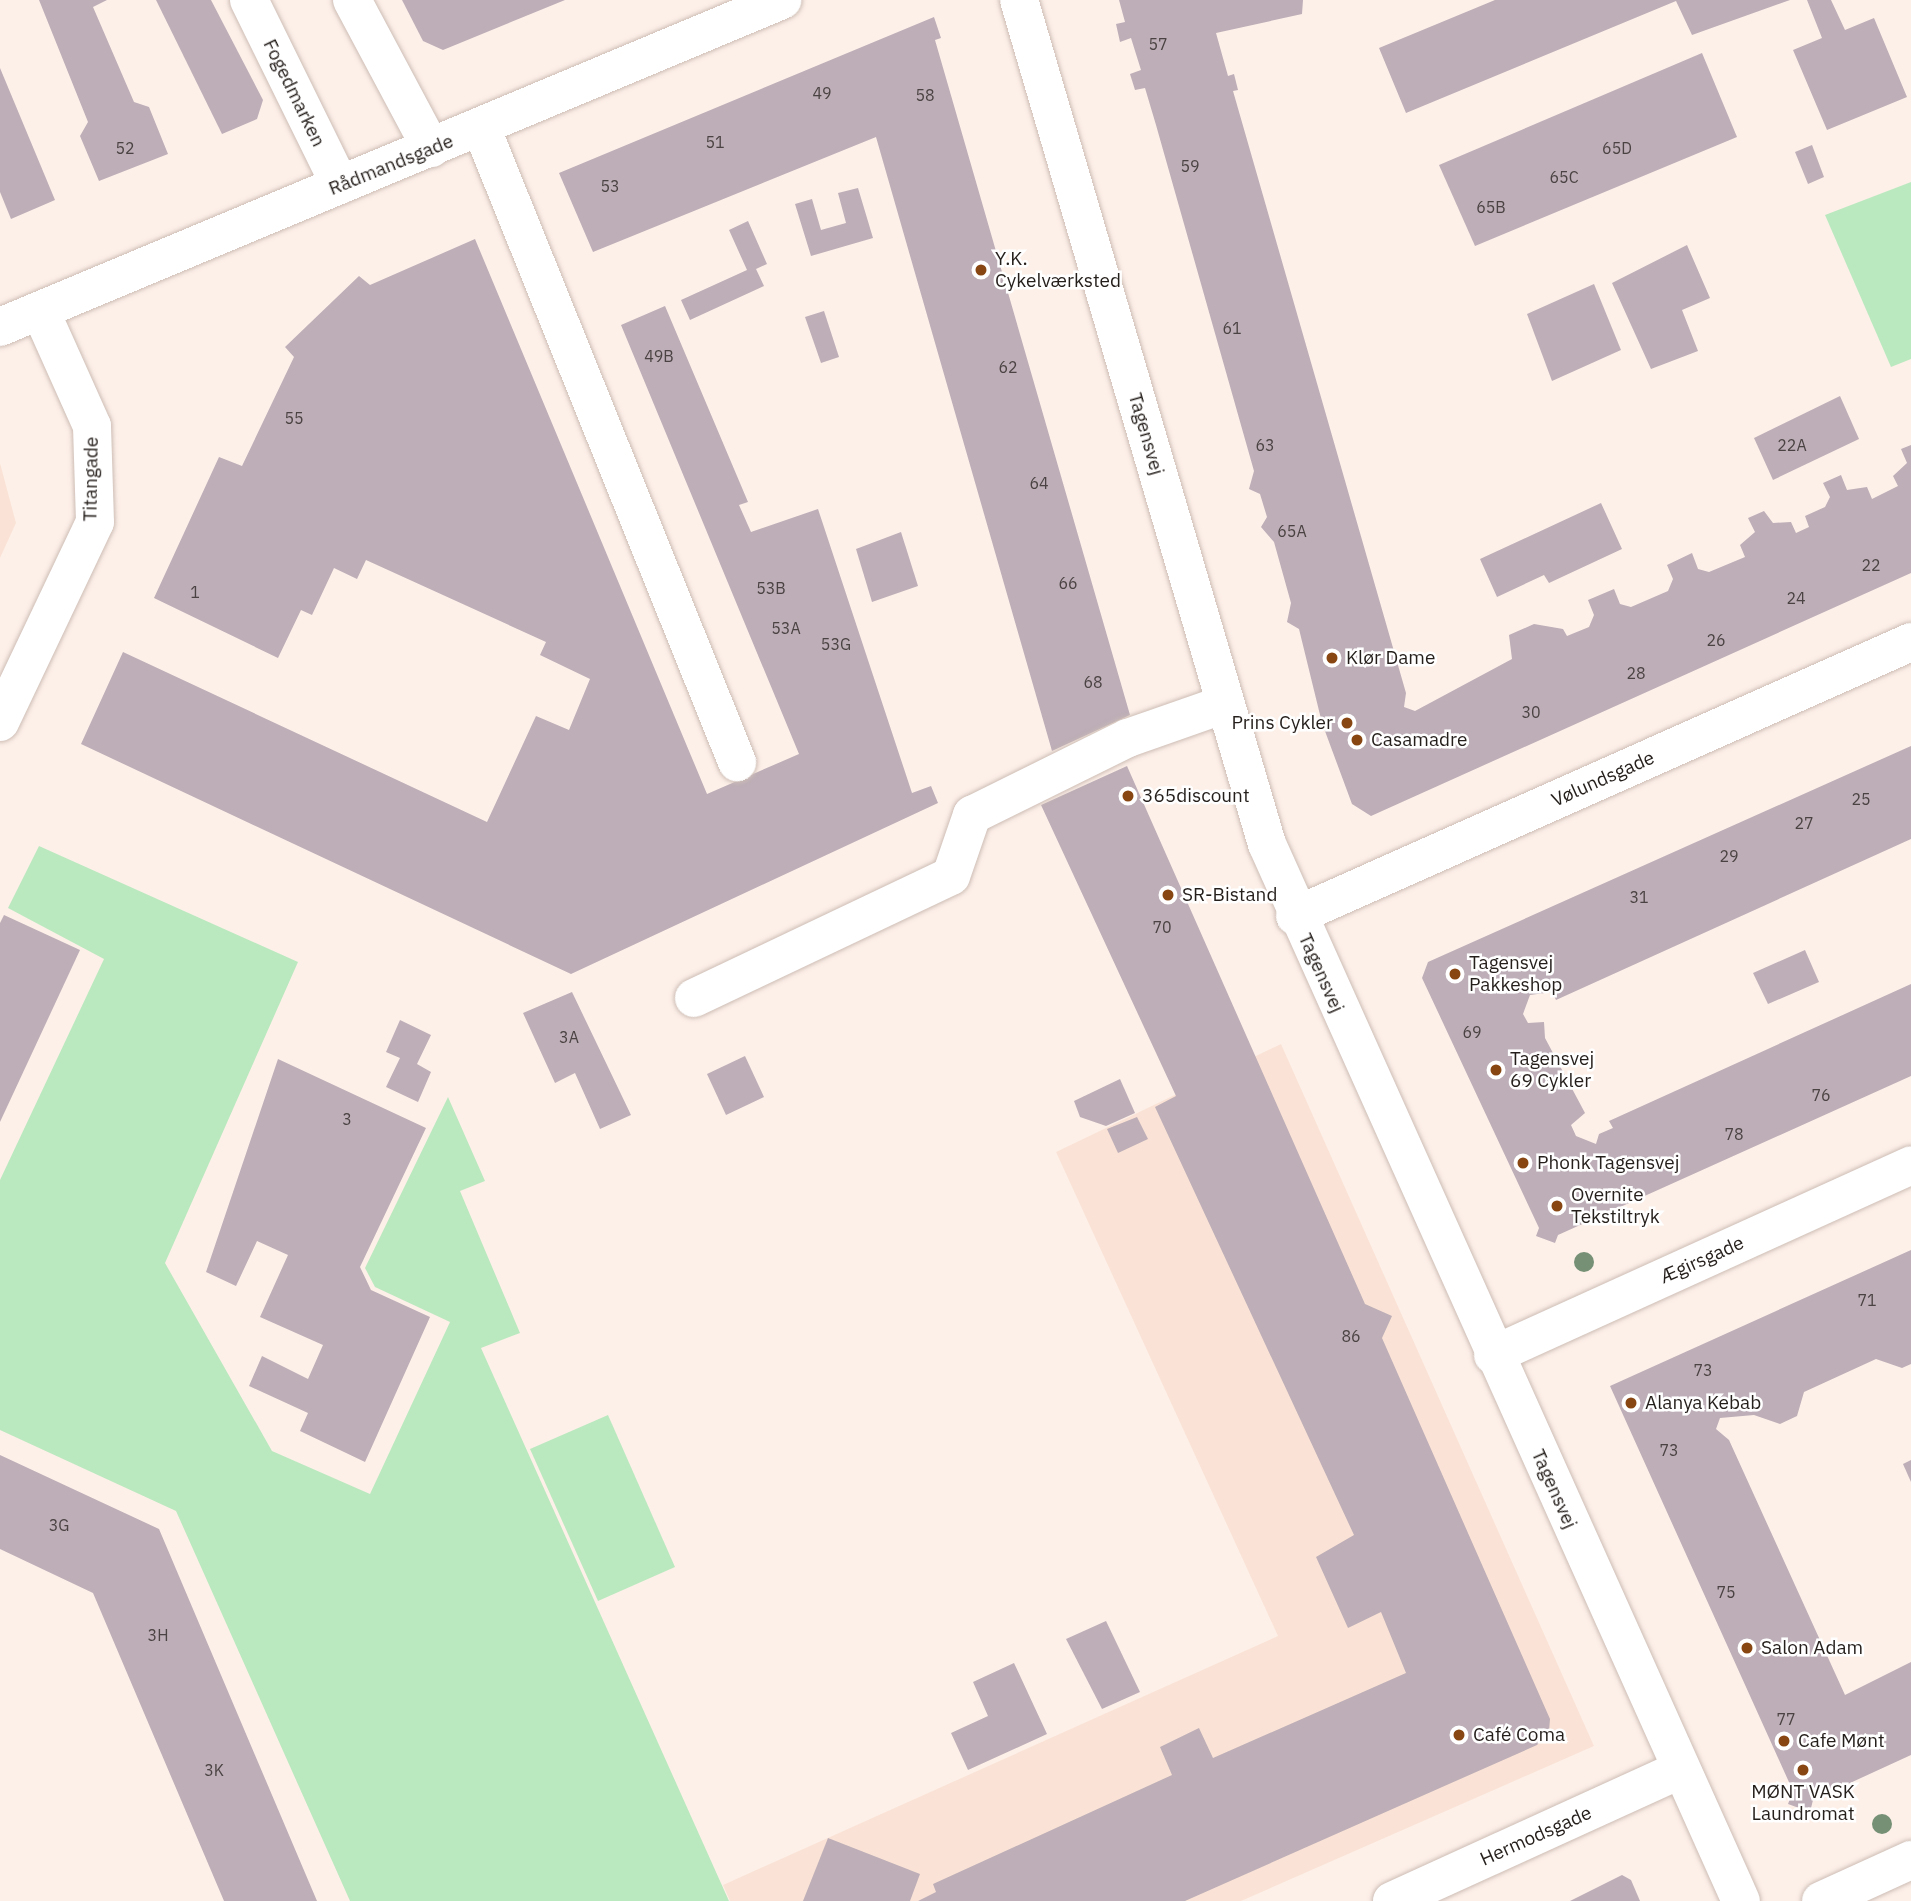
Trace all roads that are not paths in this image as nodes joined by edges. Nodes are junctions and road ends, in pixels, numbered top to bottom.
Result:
1 (249, 0) edge
2 (352, 0) edge
3 (782, 0) edge
4 (1019, 0) edge
5 (481, 127) junction
6 (431, 148) junction
7 (340, 186) junction
8 (41, 312) junction
9 (0, 327) edge
10 (1911, 642) edge
11 (1222, 705) junction
12 (0, 722) edge
13 (737, 762) dead end
14 (1295, 916) junction
15 (694, 998) dead end
16 (1911, 1166) edge
17 (1493, 1355) junction
18 (1680, 1770) junction
19 (1911, 1860) edge
20 (1392, 1901) edge
21 (1741, 1901) edge
22 (1821, 1901) edge

1 - 7 street, Fogedmarken
2 - 6 street
3 - 5 street, Rådmandsgade
4 - 11 street, Tagensvej
5 - 6 street, Rådmandsgade
5 - 13 street
6 - 7 street, Rådmandsgade
7 - 8 street, Rådmandsgade
8 - 9 street, Rådmandsgade
8 - 12 street, Titangade
10 - 14 street, Vølundsgade
11 - 14 street, Tagensvej
11 - 15 street
14 - 17 street, Tagensvej
16 - 17 street, Ægirsgade
17 - 18 street, Tagensvej
18 - 20 street, Hermodsgade
18 - 21 street, Tagensvej
19 - 22 street

